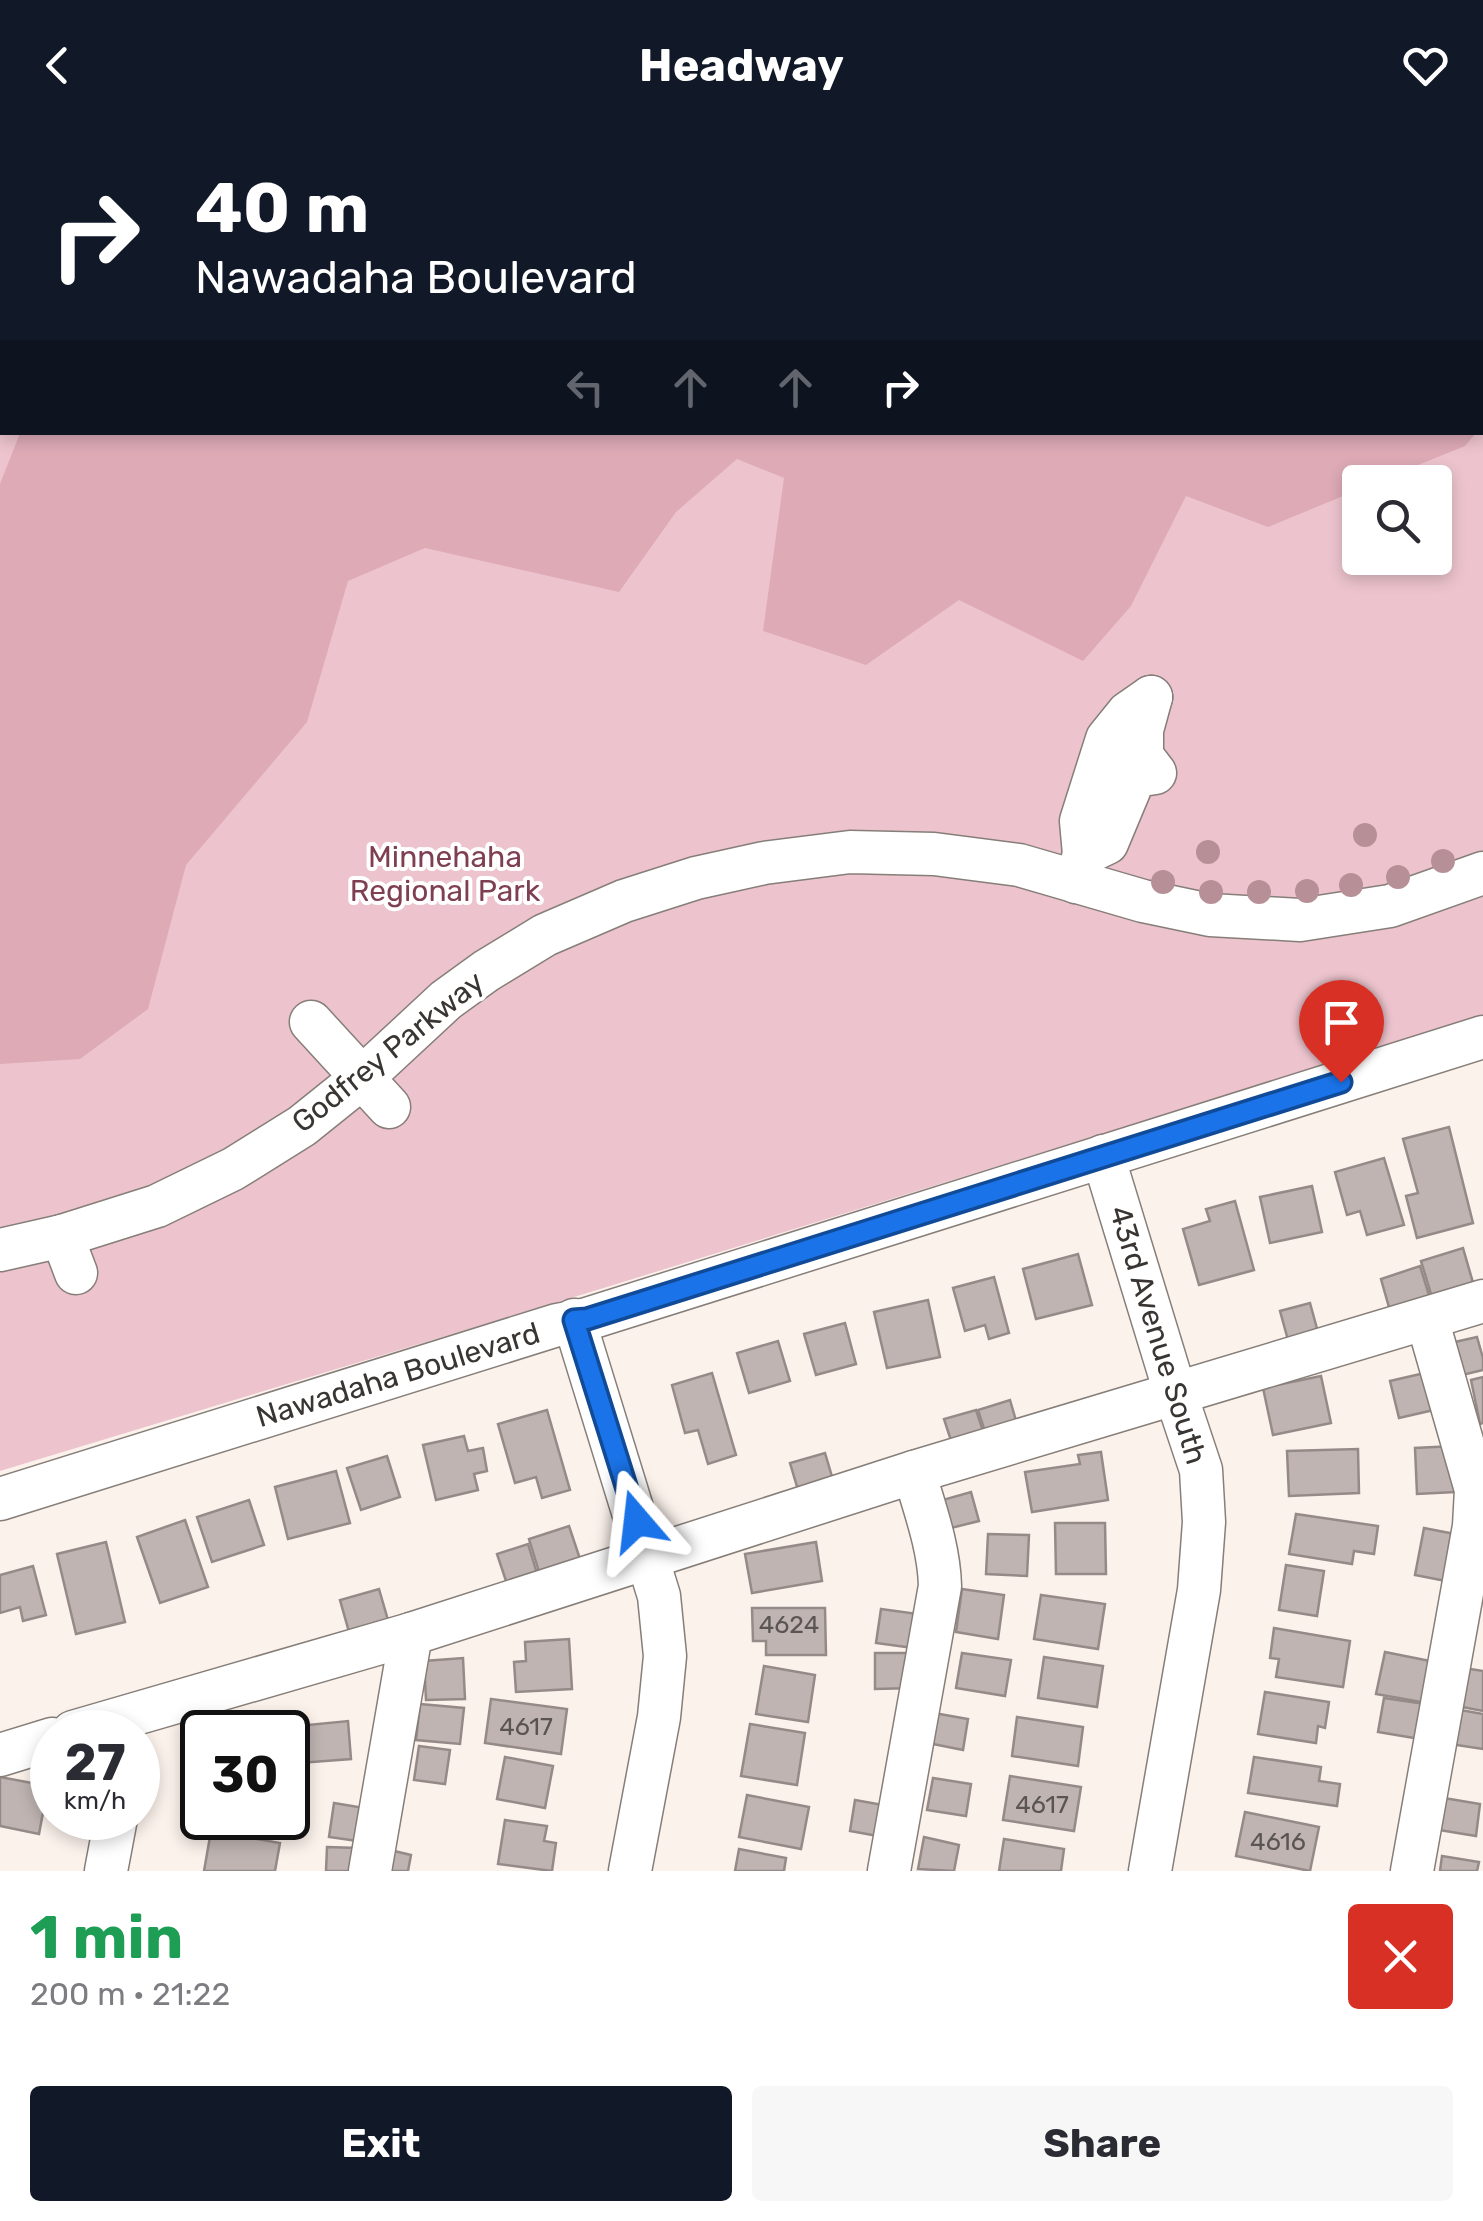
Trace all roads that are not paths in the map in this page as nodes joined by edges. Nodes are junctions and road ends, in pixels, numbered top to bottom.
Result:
1 (1080, 868) junction
2 (1483, 873) edge
3 (311, 1022) dead end
4 (1483, 1037) edge
5 (376, 1092) junction
6 (1103, 1156) junction
7 (0, 1250) edge
8 (1483, 1301) edge
9 (1428, 1319) junction
10 (574, 1320) junction
11 (1175, 1392) junction
12 (914, 1472) junction
13 (0, 1498) edge
14 (648, 1557) junction
15 (411, 1634) junction
16 (160, 1715) edge
17 (30, 1746) edge
18 (0, 1755) edge
19 (112, 1840) edge
20 (106, 1871) edge
21 (370, 1871) edge
22 (630, 1871) edge
23 (889, 1871) edge
24 (1150, 1871) edge
25 (1412, 1871) edge

1 - 1 street
1 - 2 street, Godfrey Parkway
1 - 5 street, Godfrey Parkway
3 - 5 street
4 - 6 street, Nawadaha Boulevard
5 - 7 street, Godfrey Parkway
6 - 10 street, Nawadaha Boulevard
6 - 11 street, 43rd Avenue South
8 - 9 street
9 - 11 street
9 - 25 street
10 - 13 street, Nawadaha Boulevard
10 - 14 street
11 - 12 street
11 - 24 street, 43rd Avenue South
12 - 14 street
12 - 23 street
14 - 15 street
14 - 22 street
15 - 16 street
15 - 21 street
17 - 18 street
19 - 20 street

